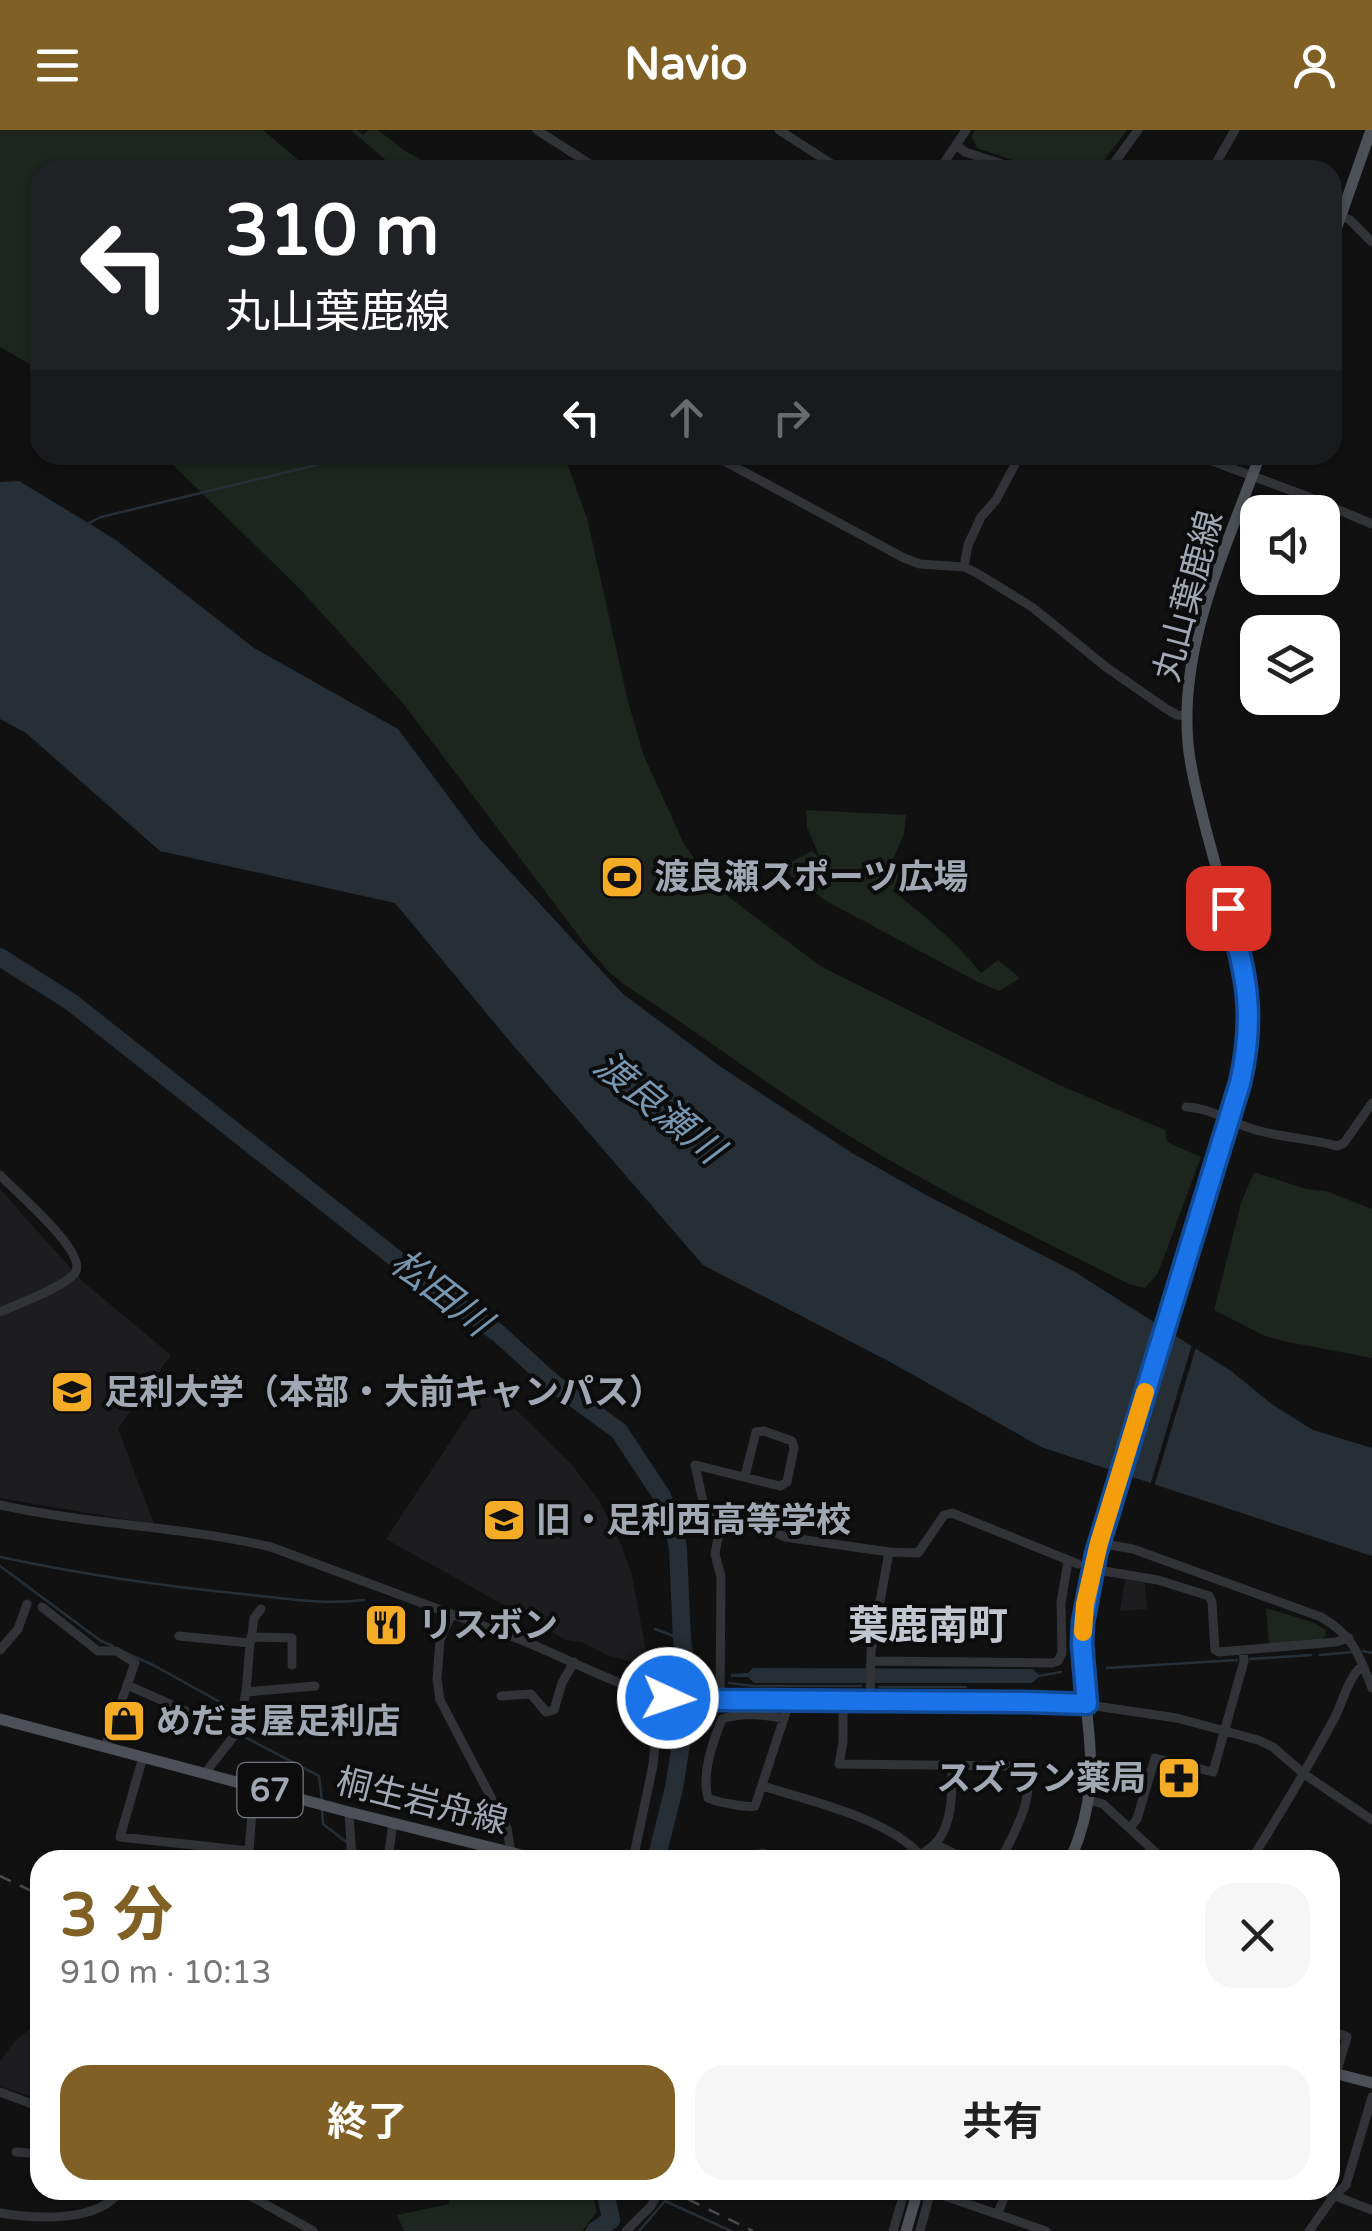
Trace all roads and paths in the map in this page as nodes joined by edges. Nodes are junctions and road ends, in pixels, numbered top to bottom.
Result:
1 (537, 130) edge
2 (779, 130) edge
3 (966, 130) edge
4 (1138, 130) edge
5 (1234, 130) edge
6 (1370, 130) edge
7 (956, 146) junction
8 (584, 160) edge
9 (826, 160) edge
10 (946, 160) edge
11 (989, 160) edge
12 (1116, 160) edge
13 (1218, 160) edge
14 (1342, 213) edge
15 (1342, 216) edge
16 (1372, 242) edge
17 (732, 465) edge
18 (1015, 465) edge
19 (1224, 465) edge
20 (1256, 465) edge
21 (1252, 475) junction
22 (1372, 524) edge
23 (964, 567) junction
24 (1186, 716) junction
25 (1372, 1103) edge
26 (1186, 1107) dead end
27 (1227, 1124) junction
28 (0, 1175) edge
29 (0, 1312) edge
30 (745, 1476) junction
31 (0, 1505) edge
32 (721, 1522) junction
33 (1101, 1537) junction
34 (889, 1552) junction
35 (1104, 1570) dead end
36 (27, 1604) dead end
37 (42, 1608) dead end
38 (260, 1609) dead end
39 (451, 1615) junction
40 (179, 1636) dead end
41 (1349, 1638) junction
42 (251, 1640) junction
43 (0, 1650) edge
44 (1243, 1652) junction
45 (574, 1662) junction
46 (292, 1665) dead end
47 (871, 1665) junction
48 (1363, 1665) junction
49 (127, 1686) junction
50 (315, 1686) dead end
51 (1372, 1688) edge
52 (246, 1692) junction
53 (656, 1695) junction
54 (502, 1696) dead end
55 (720, 1700) junction
56 (787, 1700) junction
57 (843, 1701) junction
58 (870, 1701) junction
59 (1087, 1704) junction
60 (186, 1711) dead end
61 (0, 1719) edge
62 (784, 1719) junction
63 (1223, 1731) junction
64 (105, 1747) junction
65 (143, 1757) junction
66 (952, 1766) junction
67 (205, 1773) junction
68 (1304, 1774) junction
69 (254, 1786) junction
70 (762, 1786) junction
71 (1089, 1800) junction
72 (349, 1812) junction
73 (1372, 1820) edge
74 (393, 1822) junction
75 (1130, 1828) junction
76 (936, 1844) junction
77 (208, 1847) junction
78 (208, 1850) edge
79 (224, 1850) edge
80 (252, 1850) edge
81 (351, 1850) edge
82 (389, 1850) edge
83 (491, 1850) edge
84 (511, 1850) edge
85 (635, 1850) edge
86 (910, 1850) edge
87 (927, 1850) edge
88 (948, 1850) edge
89 (1006, 1850) edge
90 (1074, 1850) edge
91 (1153, 1850) edge
92 (1257, 1850) edge
93 (1340, 2034) edge
94 (1340, 2055) edge
95 (1340, 2075) edge
96 (1372, 2083) edge
97 (0, 2092) edge
98 (1372, 2097) edge
99 (30, 2103) edge
100 (16, 2152) dead end
101 (30, 2153) edge
102 (1340, 2190) edge
103 (1340, 2198) edge
104 (112, 2200) edge
105 (258, 2200) edge
106 (655, 2200) edge
107 (903, 2200) edge
108 (922, 2200) edge
109 (925, 2200) edge
110 (958, 2200) edge
111 (1003, 2200) edge
112 (1331, 2200) edge
113 (1372, 2210) edge
114 (998, 2213) junction
115 (0, 2214) edge
116 (313, 2231) edge
117 (626, 2231) edge
118 (893, 2231) edge
119 (906, 2231) edge
120 (920, 2231) edge
121 (1046, 2231) edge
122 (1310, 2231) edge

1 - 8 street
2 - 9 street
3 - 7 street
4 - 12 street
5 - 13 street
6 - 14 main road
7 - 10 street
7 - 11 street
15 - 16 street
17 - 23 street
18 - 23 street
19 - 21 street
20 - 21 main road, 丸山葉鹿線
21 - 22 street
21 - 24 main road, 丸山葉鹿線
23 - 24 street
24 - 27 main road, 丸山葉鹿線
25 - 27 street
26 - 27 street
27 - 33 main road, 丸山葉鹿線
28 - 29 street
30 - 30 street
30 - 32 street
31 - 39 street
32 - 34 street
32 - 55 street
33 - 41 street
33 - 59 main road, 丸山葉鹿線
34 - 47 street
34 - 47 street
35 - 44 street
36 - 43 street
37 - 49 street
38 - 42 street
39 - 45 street
39 - 84 street
40 - 42 street
41 - 44 street
41 - 48 street
42 - 46 street
42 - 52 street
44 - 63 street
45 - 53 street
45 - 54 street
47 - 58 street
48 - 51 street
48 - 68 street
49 - 60 street
49 - 64 street
50 - 52 street
52 - 67 street
53 - 55 street
53 - 85 street
55 - 56 street
56 - 57 street
56 - 62 street
57 - 58 street
57 - 66 street
58 - 59 street
59 - 63 street
59 - 71 main road, 丸山葉鹿線
61 - 64 main road, 桐生岩舟線 / 67
62 - 70 street
62 - 70 street
63 - 68 street
63 - 75 street
64 - 65 main road, 桐生岩舟線 / 67
65 - 67 main road, 桐生岩舟線 / 67
65 - 77 street
66 - 76 street
66 - 89 street
67 - 69 main road, 桐生岩舟線 / 67
68 - 73 street
68 - 92 street
69 - 72 main road, 桐生岩舟線 / 67
69 - 80 street
70 - 86 street
71 - 75 street
71 - 90 main road, 丸山葉鹿線
72 - 74 main road, 桐生岩舟線 / 67
72 - 81 street
74 - 82 street
74 - 83 main road, 桐生岩舟線 / 67
75 - 91 street
76 - 87 street
76 - 88 street
77 - 78 street
77 - 79 street
93 - 94 street
95 - 96 main road
97 - 99 street
98 - 102 street
100 - 101 street
103 - 113 street
104 - 115 street
105 - 116 street
106 - 117 street
107 - 118 street
108 - 119 main road
109 - 120 street
110 - 114 street
111 - 114 street
112 - 122 street
114 - 121 street

